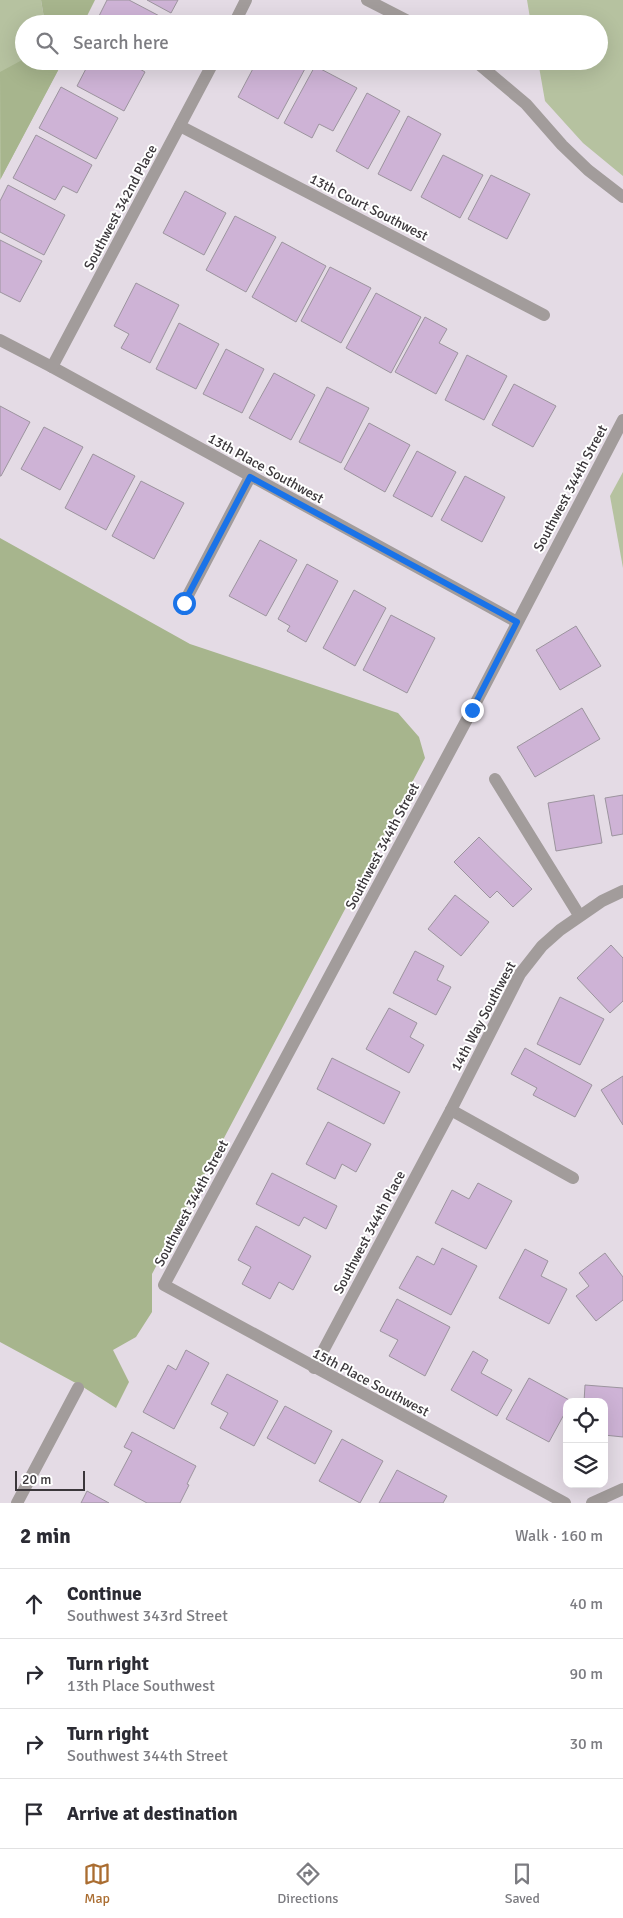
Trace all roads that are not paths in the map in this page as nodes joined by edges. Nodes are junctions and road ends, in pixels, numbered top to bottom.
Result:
1 (246, 0) edge
2 (367, 0) edge
3 (238, 15) edge
4 (396, 15) edge
5 (209, 70) edge
6 (486, 70) edge
7 (180, 126) junction
8 (623, 197) edge
9 (544, 315) dead end
10 (0, 340) edge
11 (52, 367) junction
12 (623, 420) edge
13 (250, 477) junction
14 (184, 603) dead end
15 (517, 622) junction
16 (495, 779) dead end
17 (623, 891) edge
18 (579, 915) junction
19 (451, 1110) junction
20 (573, 1178) dead end
21 (164, 1285) joint
22 (314, 1368) junction
23 (78, 1388) dead end
24 (623, 1489) edge
25 (17, 1503) edge
26 (565, 1503) edge
27 (592, 1503) edge

1 - 3 street
2 - 4 street
5 - 7 street, Southwest 342nd Place
6 - 8 street
7 - 9 street, 13th Court Southwest
7 - 11 street, Southwest 342nd Place
10 - 11 street, 13th Place Southwest
11 - 13 street, 13th Place Southwest
12 - 15 street, Southwest 344th Street
13 - 14 street
13 - 15 street, 13th Place Southwest
15 - 21 street, Southwest 344th Street
16 - 18 street
17 - 18 street, 14th Way Southwest
18 - 19 street, 14th Way Southwest
19 - 20 street
19 - 22 street, Southwest 344th Place
21 - 22 street, 15th Place Southwest
22 - 26 street, 15th Place Southwest
23 - 25 street
24 - 27 street

